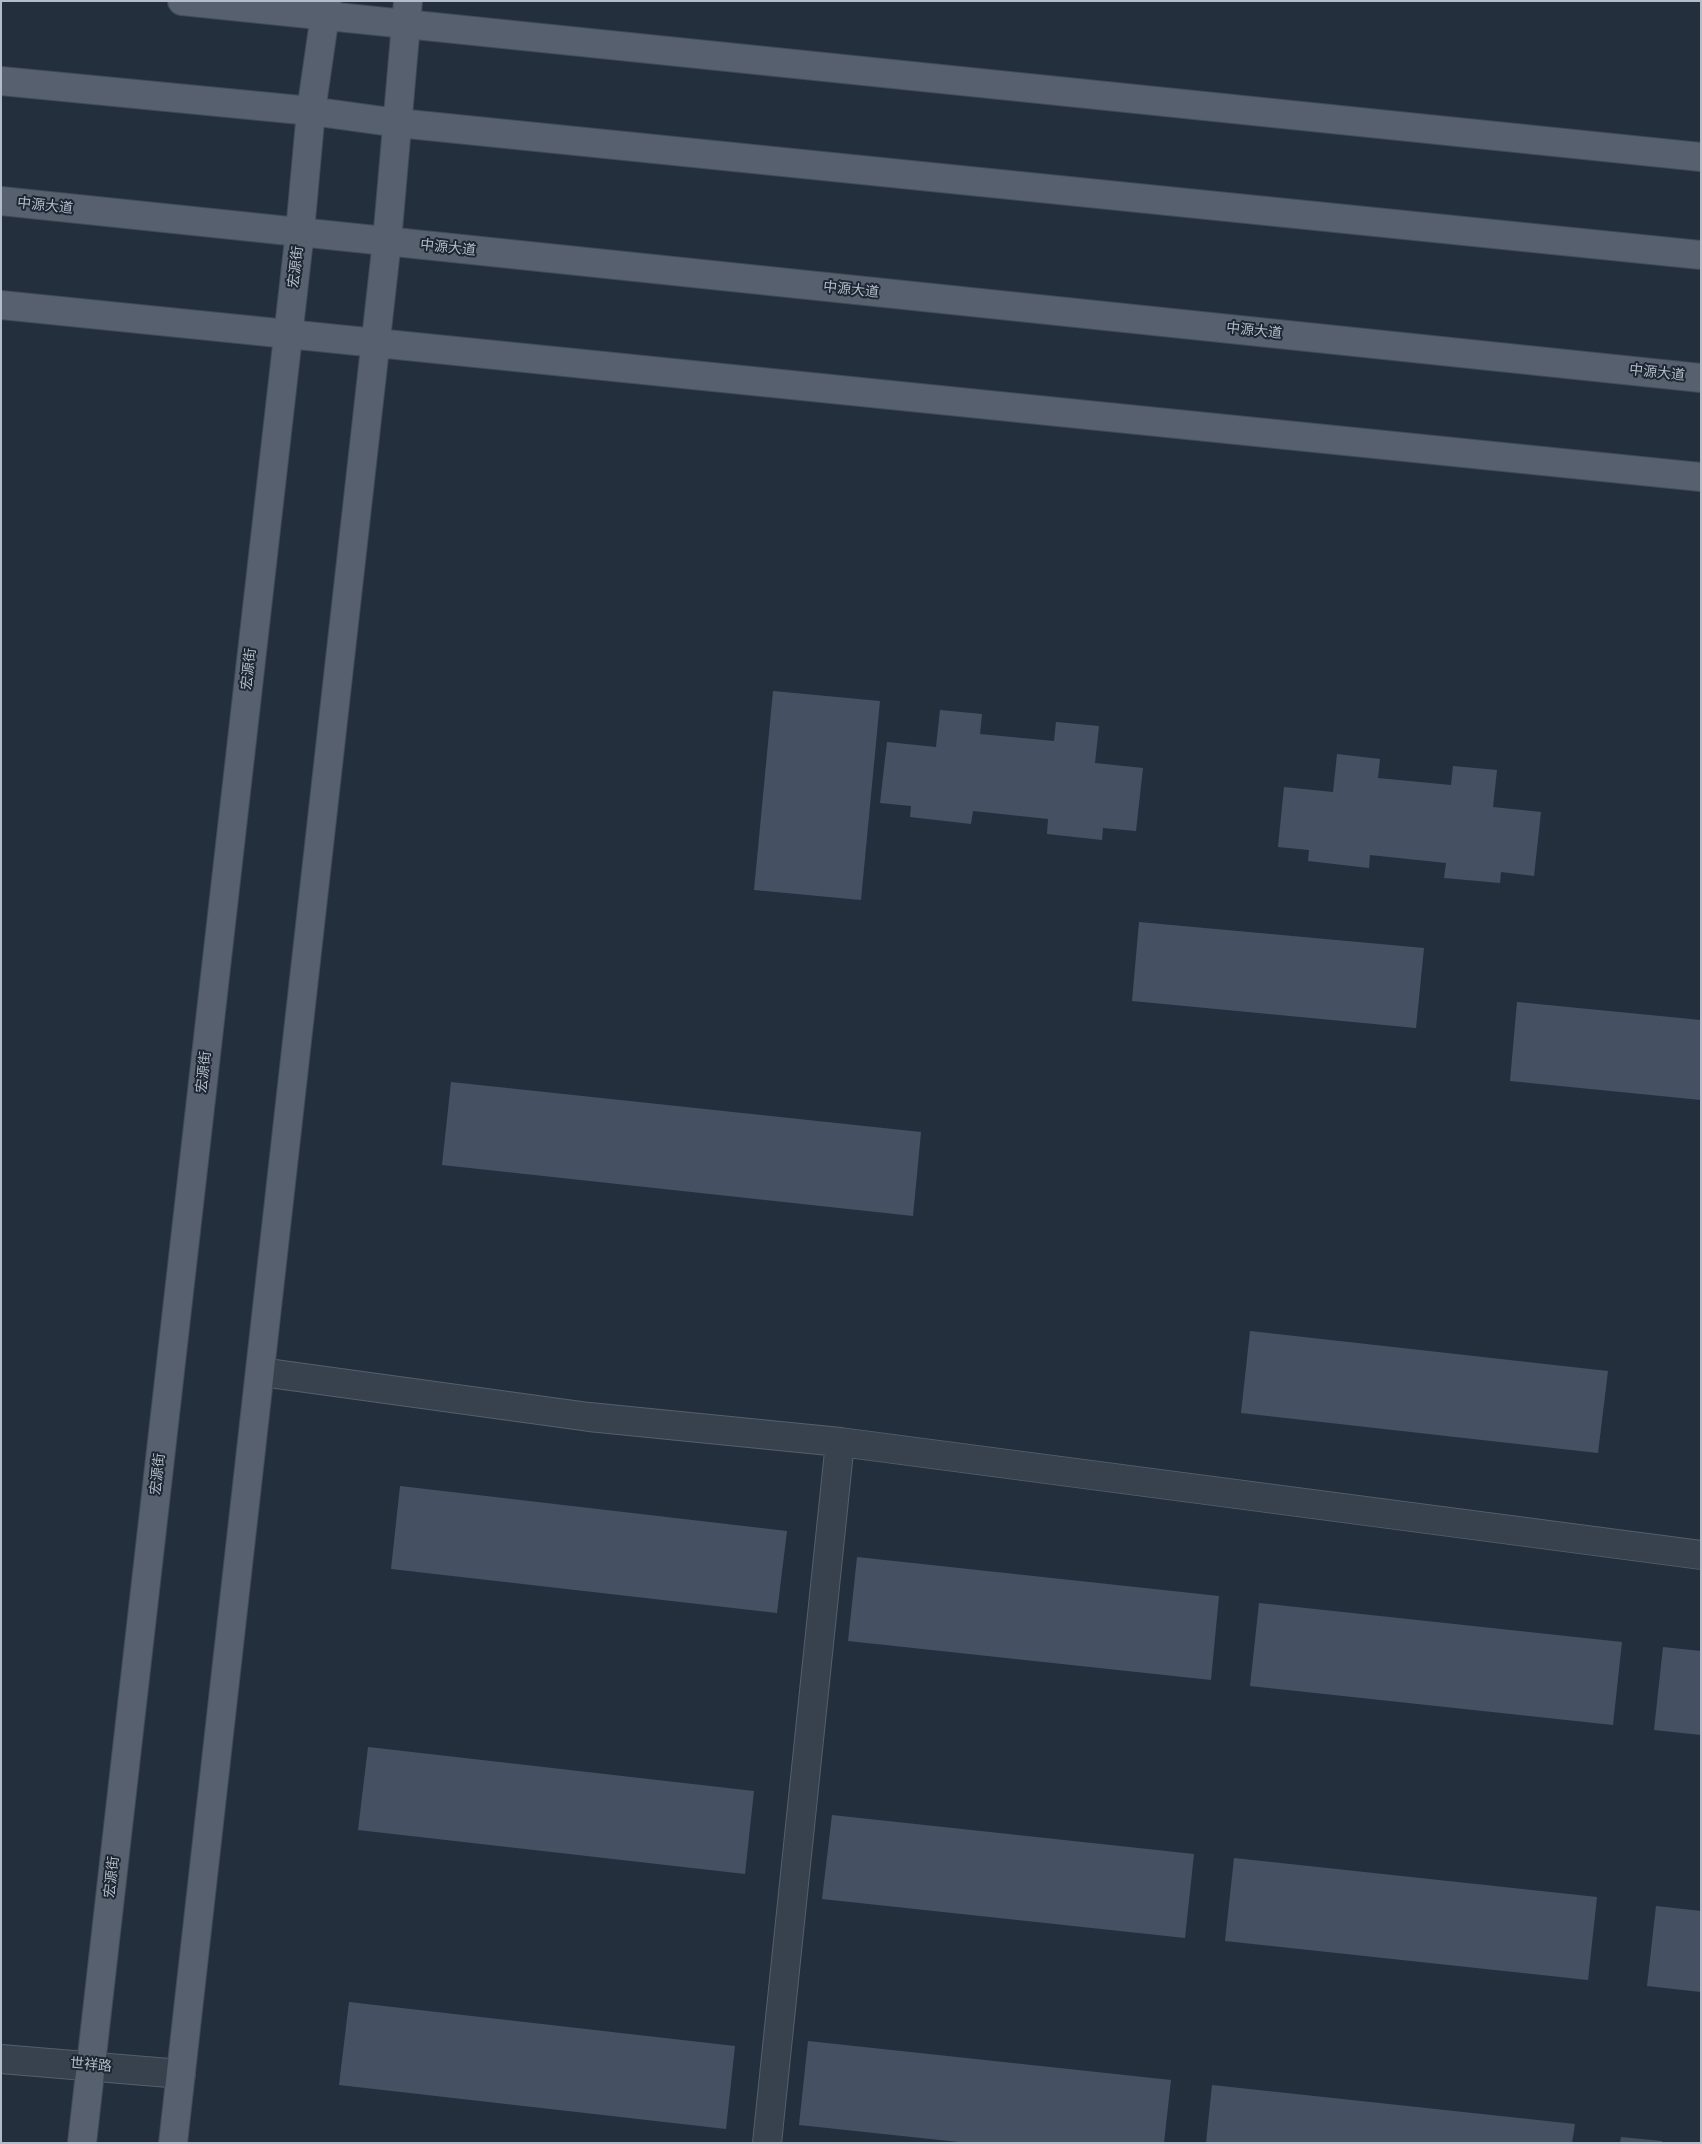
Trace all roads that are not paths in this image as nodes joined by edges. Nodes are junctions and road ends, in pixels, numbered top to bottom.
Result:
1 (182, 1) edge
2 (326, 8) edge
3 (407, 12) edge
4 (1, 81) edge
5 (311, 111) junction
6 (398, 123) junction
7 (1701, 157) edge
8 (1, 201) edge
9 (300, 231) junction
10 (387, 242) junction
11 (1701, 255) edge
12 (1, 305) edge
13 (288, 333) junction
14 (375, 342) junction
15 (1701, 378) edge
16 (1701, 477) edge
17 (261, 1372) junction
18 (840, 1442) junction
19 (1701, 1555) edge
20 (1, 2059) edge
21 (91, 2065) junction
22 (181, 2074) junction
23 (82, 2143) edge
24 (173, 2143) edge
25 (766, 2143) edge

1 - 2 main road
2 - 3 main road
2 - 5 main road, 宏源街
3 - 6 main road
3 - 7 main road
4 - 5 main road
5 - 6 main road
5 - 9 main road, 宏源街
6 - 10 main road
6 - 11 main road
8 - 9 main road, 中源大道
9 - 10 main road, 中源大道
9 - 13 main road, 宏源街
10 - 14 main road
10 - 15 main road, 中源大道
12 - 13 main road
13 - 14 main road
13 - 21 main road, 宏源街
14 - 16 main road
14 - 17 main road
17 - 18 street
17 - 22 main road
18 - 19 street
18 - 25 street
20 - 21 street, 世祥路
21 - 22 street, 世祥路
21 - 23 main road, 宏源街
22 - 24 main road

